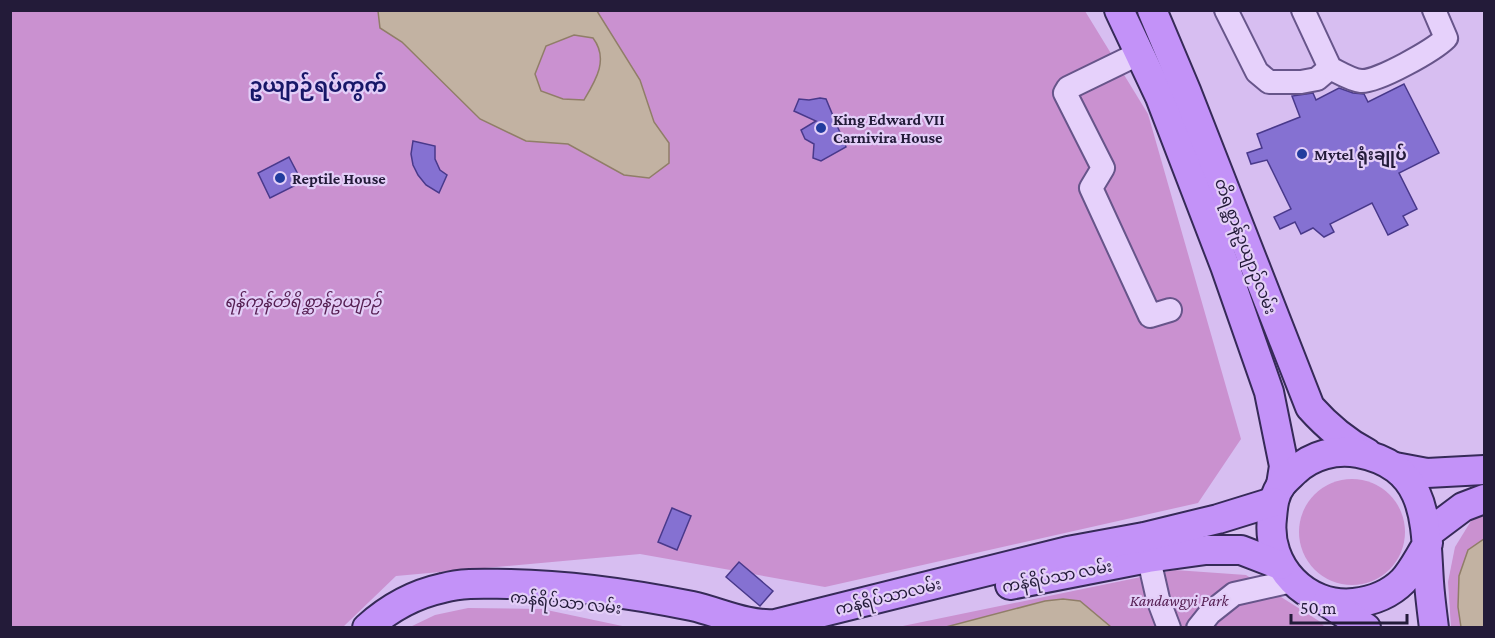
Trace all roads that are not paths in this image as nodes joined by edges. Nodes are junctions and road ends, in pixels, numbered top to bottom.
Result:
1 (1152, 10) edge
2 (1226, 10) edge
3 (1303, 10) edge
4 (1434, 10) edge
5 (1123, 16) edge
6 (1140, 53) junction
7 (1330, 68) junction
8 (1170, 310) dead end
9 (1383, 461) junction
10 (1485, 470) edge
11 (1277, 493) junction
12 (1485, 499) edge
13 (1427, 538) junction
14 (1146, 548) junction
15 (1286, 573) junction
16 (1325, 601) junction
17 (692, 618) edge
18 (367, 627) edge
19 (393, 627) edge
20 (834, 627) edge
21 (1168, 627) edge
22 (1198, 627) edge
23 (1366, 627) edge
24 (1434, 627) edge

1 - 5 street
1 - 9 main road, တိရစ္ဆာန်ဥယျာဉ်လမ်း
2 - 7 street
3 - 7 street
4 - 7 street
5 - 6 main road, တိရစ္ဆာန်ဥယျာဉ်လမ်း
6 - 8 street
6 - 11 main road, တိရစ္ဆာန်ဥယျာဉ်လမ်း
9 - 10 main road
9 - 11 main road
9 - 13 main road
11 - 14 main road, ကန်ရိပ်သာလမ်း
11 - 15 main road
12 - 13 main road
13 - 16 main road
13 - 24 main road
14 - 15 main road, ကန်ရိပ်သာ လမ်း
14 - 17 main road, ကန်ရိပ်သာလမ်း
14 - 20 main road, ကန်ရိပ်သာ လမ်း
14 - 21 street
15 - 16 main road
15 - 22 street
16 - 23 main road
17 - 18 main road, ကန်ရိပ်သာလမ်း
17 - 19 main road, ကန်ရိပ်သာ လမ်း

